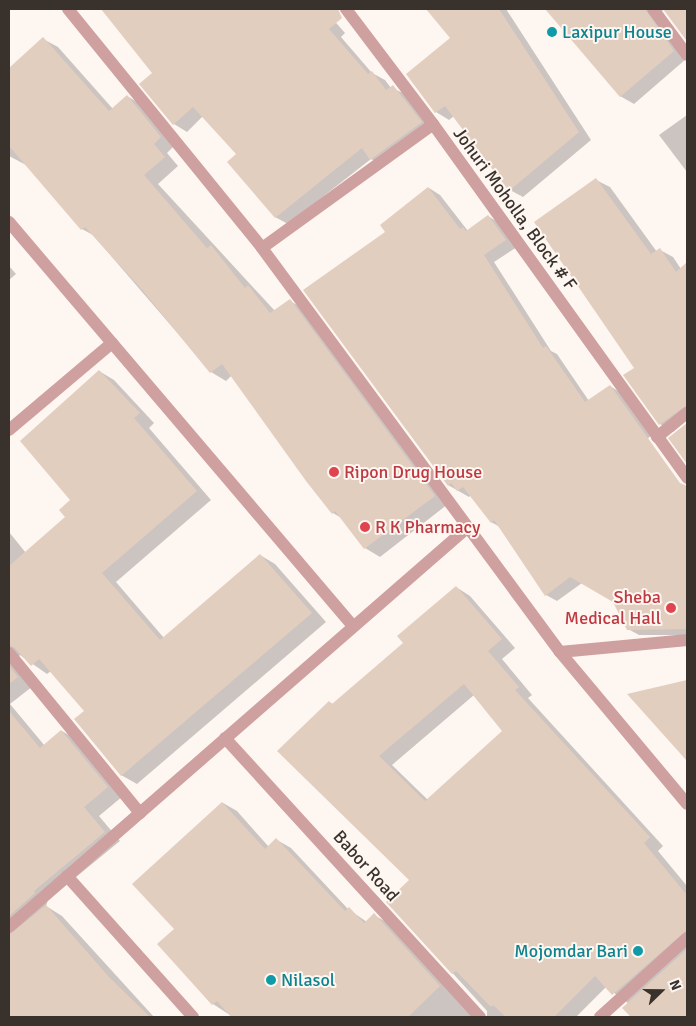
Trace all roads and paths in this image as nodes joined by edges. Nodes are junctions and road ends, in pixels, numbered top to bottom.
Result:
1 (68, 9) edge
2 (346, 9) edge
3 (653, 9) edge
4 (687, 55) edge
5 (433, 124) junction
6 (9, 222) edge
7 (262, 248) junction
8 (112, 343) junction
9 (687, 413) edge
10 (9, 430) edge
11 (657, 437) junction
12 (687, 478) edge
13 (467, 528) junction
14 (353, 626) junction
15 (687, 640) edge
16 (560, 652) junction
17 (9, 653) edge
18 (225, 738) junction
19 (687, 804) edge
20 (140, 813) junction
21 (67, 876) junction
22 (9, 927) edge
23 (687, 938) edge
24 (193, 1017) edge
25 (480, 1017) edge
26 (600, 1017) edge

1 - 7 street
2 - 5 street
3 - 4 street
5 - 7 street, Johuri Moholla, Block # F
5 - 11 street, Johuri Moholla, Block # F
6 - 8 street
7 - 13 street
8 - 10 street
8 - 14 street
9 - 11 street
11 - 12 street, Johuri Moholla, Block # F
13 - 14 street
13 - 16 street
14 - 18 street
15 - 16 street
16 - 19 street
17 - 20 street
18 - 20 street
18 - 25 street, Babor Road
20 - 21 street
21 - 22 street
21 - 24 street
23 - 26 street

